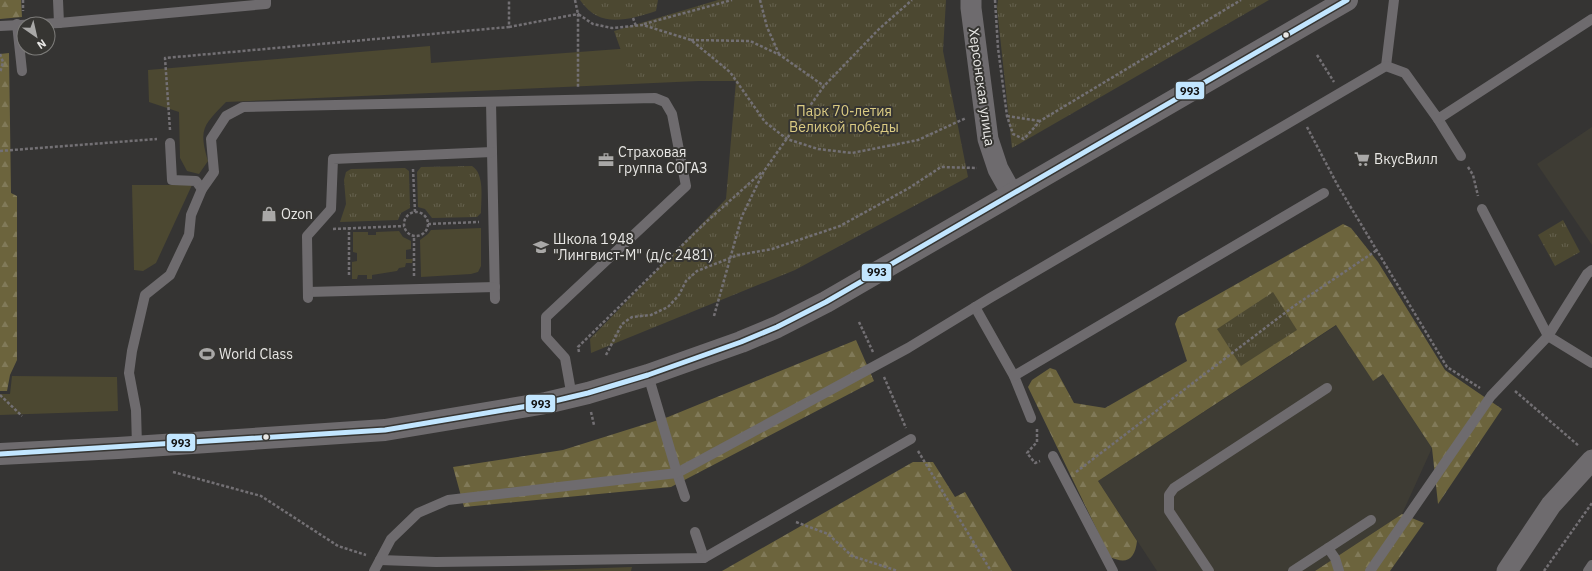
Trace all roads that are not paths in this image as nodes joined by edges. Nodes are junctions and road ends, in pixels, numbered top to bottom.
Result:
1 (58, 0) edge
2 (266, 0) edge
3 (971, 0) edge
4 (1347, 0) edge
5 (1394, 0) edge
6 (1592, 19) edge
7 (56, 23) edge
8 (59, 23) junction
9 (16, 24) edge
10 (0, 26) edge
11 (20, 56) edge
12 (1386, 66) junction
13 (22, 71) dead end
14 (491, 102) junction
15 (1438, 119) junction
16 (168, 140) road end
17 (492, 152) junction
18 (1461, 156) road end
19 (202, 189) junction
20 (1324, 193) dead end
21 (1012, 194) junction
22 (1482, 210) road end
23 (1592, 270) edge
24 (495, 287) junction
25 (495, 299) dead end
26 (975, 307) junction
27 (1548, 336) junction
28 (1592, 363) edge
29 (648, 375) junction
30 (1014, 376) junction
31 (1327, 388) dead end
32 (572, 397) junction
33 (1031, 418) road end
34 (911, 439) dead end
35 (137, 446) junction
36 (0, 454) edge
37 (1053, 456) road end
38 (1588, 461) edge
39 (677, 473) junction
40 (685, 497) dead end
41 (1371, 520) dead end
42 (695, 532) dead end
43 (1328, 548) junction
44 (704, 558) junction
45 (380, 560) junction
46 (1592, 565) edge
47 (374, 571) edge
48 (1114, 571) edge
49 (1209, 571) edge
50 (1293, 571) edge
51 (1340, 571) edge
52 (1370, 571) edge
53 (1507, 571) edge
54 (1588, 571) edge

1 - 8 lane
2 - 8 lane
3 - 21 street, Херсонская улица
4 - 21 street
5 - 12 lane
6 - 15 lane
7 - 8 lane
9 - 10 lane
11 - 13 lane
12 - 15 lane
12 - 26 lane
14 - 17 lane
14 - 19 lane
14 - 32 lane
15 - 18 lane
16 - 19 lane
17 - 24 lane
17 - 24 lane
19 - 35 lane
20 - 30 lane
21 - 29 street
22 - 27 lane
23 - 27 lane
24 - 25 lane
26 - 30 lane
26 - 39 lane
27 - 28 lane
27 - 52 lane
29 - 32 street
29 - 39 lane
30 - 33 lane
31 - 49 lane
32 - 35 street
34 - 44 lane
35 - 36 street
37 - 48 lane
38 - 53 street
39 - 40 lane
39 - 45 lane
41 - 43 lane
42 - 44 lane
43 - 50 lane
43 - 51 lane
44 - 45 lane
45 - 47 lane
46 - 54 lane

